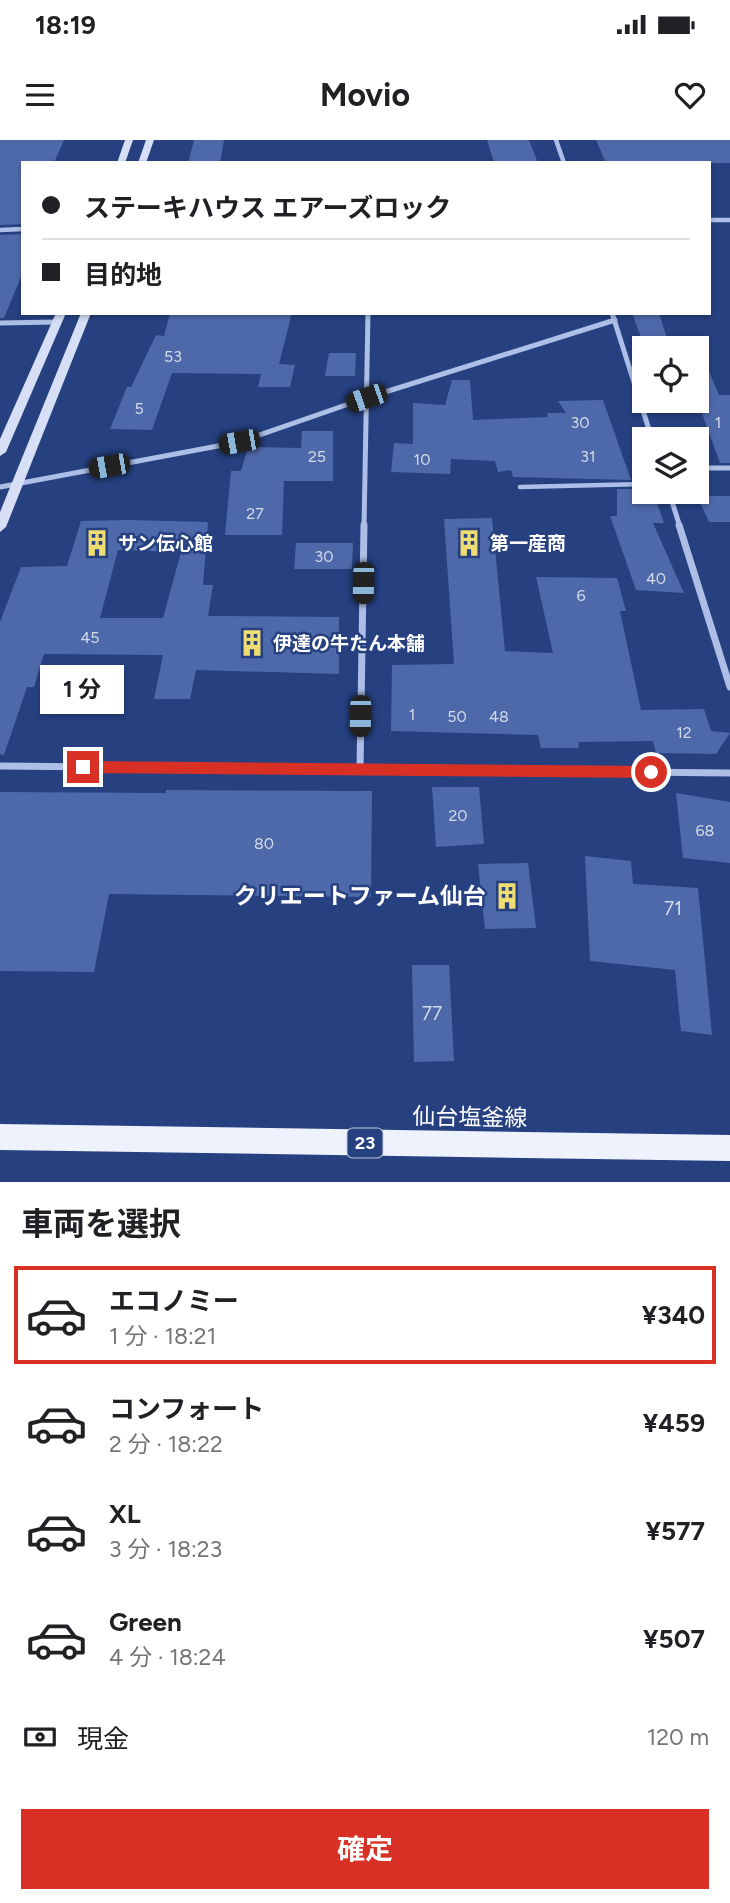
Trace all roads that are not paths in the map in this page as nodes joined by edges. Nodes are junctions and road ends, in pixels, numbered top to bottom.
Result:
1 (129, 140) edge
2 (150, 140) edge
3 (556, 140) edge
4 (122, 161) edge
5 (143, 161) edge
6 (563, 161) edge
7 (711, 220) edge
8 (730, 220) edge
9 (21, 229) edge
10 (0, 230) edge
11 (85, 315) edge
12 (368, 315) edge
13 (614, 317) edge
14 (60, 318) edge
15 (0, 323) edge
16 (366, 398) junction
17 (648, 427) edge
18 (0, 452) edge
19 (709, 468) edge
20 (730, 468) edge
21 (18, 483) junction
22 (632, 484) edge
23 (0, 487) edge
24 (520, 487) dead end
25 (673, 504) edge
26 (0, 527) edge
27 (730, 687) edge
28 (0, 766) edge
29 (360, 768) junction
30 (730, 773) edge
31 (0, 1137) edge
32 (730, 1149) edge

1 - 4 street
2 - 5 street
3 - 6 street
7 - 8 street
9 - 10 street
11 - 21 street
12 - 16 street
13 - 16 street
13 - 17 street
14 - 15 street
14 - 18 street
16 - 21 street
16 - 29 street
19 - 20 street
21 - 23 street
21 - 26 street
22 - 24 lane
25 - 27 street
28 - 29 street
29 - 30 street
31 - 32 main road, 仙台塩釜線 / 23

